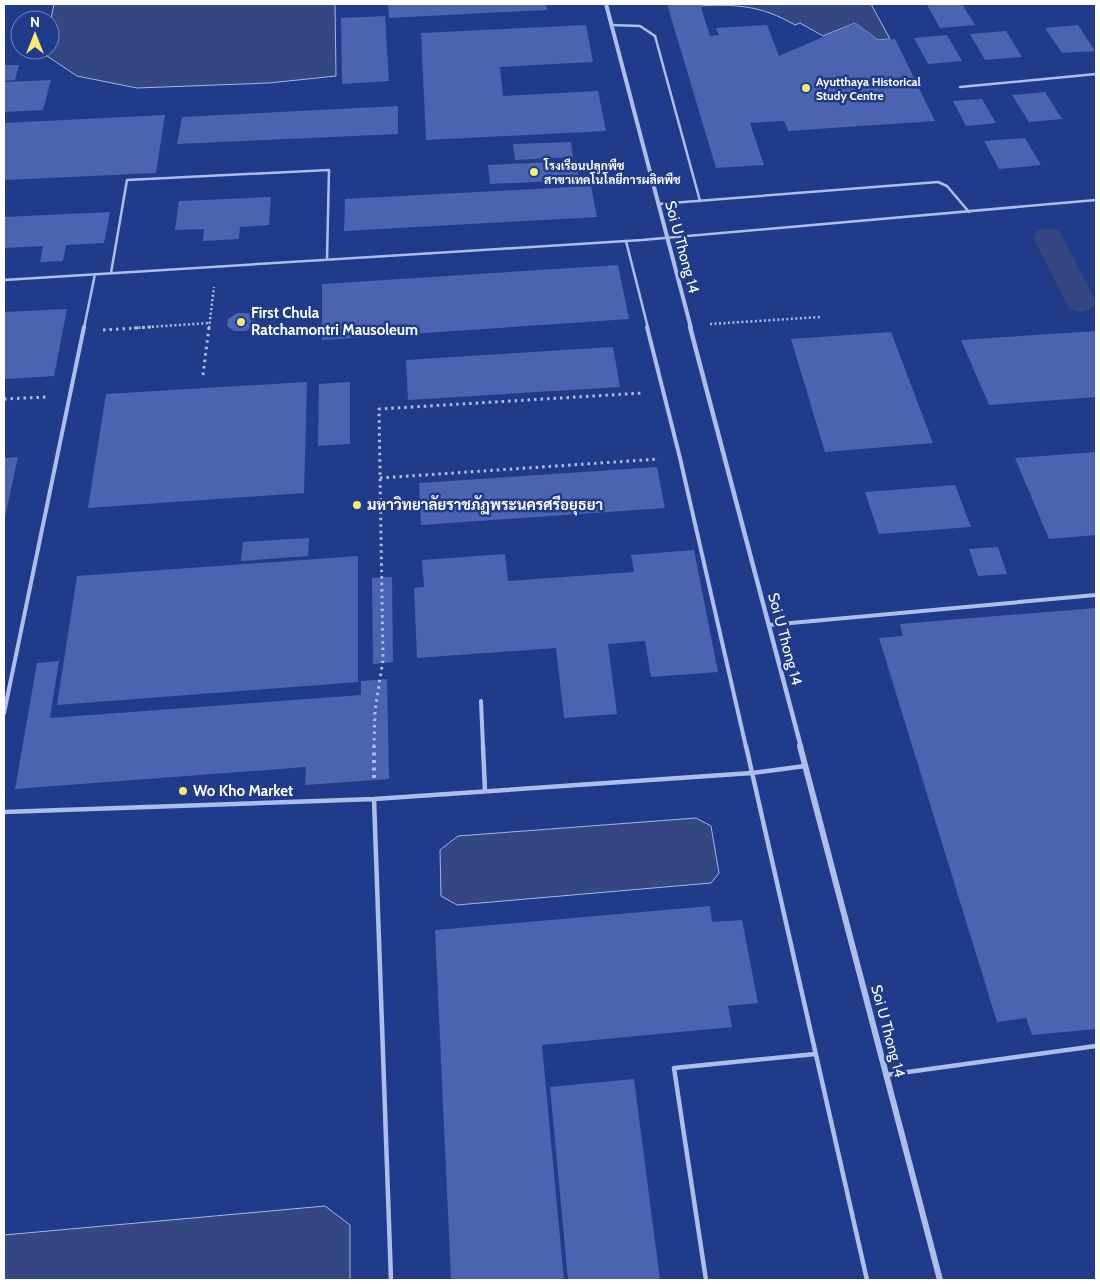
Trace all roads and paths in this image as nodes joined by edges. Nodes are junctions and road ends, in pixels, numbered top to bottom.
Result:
1 (606, 4) edge
2 (611, 25) junction
3 (1096, 74) edge
4 (960, 87) dead end
5 (1096, 200) edge
6 (700, 201) junction
7 (658, 204) junction
8 (969, 212) junction
9 (667, 238) junction
10 (626, 241) junction
11 (327, 259) junction
12 (217, 266) junction
13 (111, 273) junction
14 (95, 274) junction
15 (4, 280) edge
16 (820, 317) dead end
17 (209, 324) junction
18 (690, 325) junction
19 (83, 331) junction
20 (203, 375) dead end
21 (663, 391) junction
22 (70, 395) junction
23 (4, 399) edge
24 (680, 458) junction
25 (380, 478) junction
26 (1096, 595) edge
27 (769, 625) junction
28 (481, 701) dead end
29 (4, 713) edge
30 (806, 766) junction
31 (752, 773) junction
32 (485, 791) junction
33 (374, 799) junction
34 (4, 812) edge
35 (1096, 1046) edge
36 (816, 1054) junction
37 (886, 1075) junction
38 (391, 1280) edge
39 (706, 1280) edge
40 (866, 1280) edge
41 (940, 1280) edge

1 - 2 street, Soi U Thong 14
2 - 6 lane
2 - 7 street, Soi U Thong 14
3 - 4 lane
5 - 8 lane
6 - 7 lane
6 - 8 lane
7 - 9 street, Soi U Thong 14
8 - 9 lane
9 - 10 lane
9 - 18 street, Soi U Thong 14
10 - 11 lane
10 - 21 lane
11 - 12 lane
11 - 13 lane
12 - 13 lane
12 - 17 path
13 - 14 lane
14 - 15 lane
14 - 19 lane
16 - 18 path
17 - 19 path
17 - 20 path
18 - 27 street, Soi U Thong 14
19 - 22 lane
21 - 24 lane
21 - 25 path
22 - 23 path
22 - 29 lane
24 - 25 path
24 - 31 lane
25 - 33 path
26 - 27 lane
27 - 30 street, Soi U Thong 14
28 - 32 lane
30 - 31 lane
30 - 37 street, Soi U Thong 14
31 - 32 lane
31 - 36 lane
32 - 33 lane
33 - 34 lane
33 - 38 lane
35 - 37 lane
36 - 39 lane
36 - 40 lane
37 - 41 street, Soi U Thong 14

